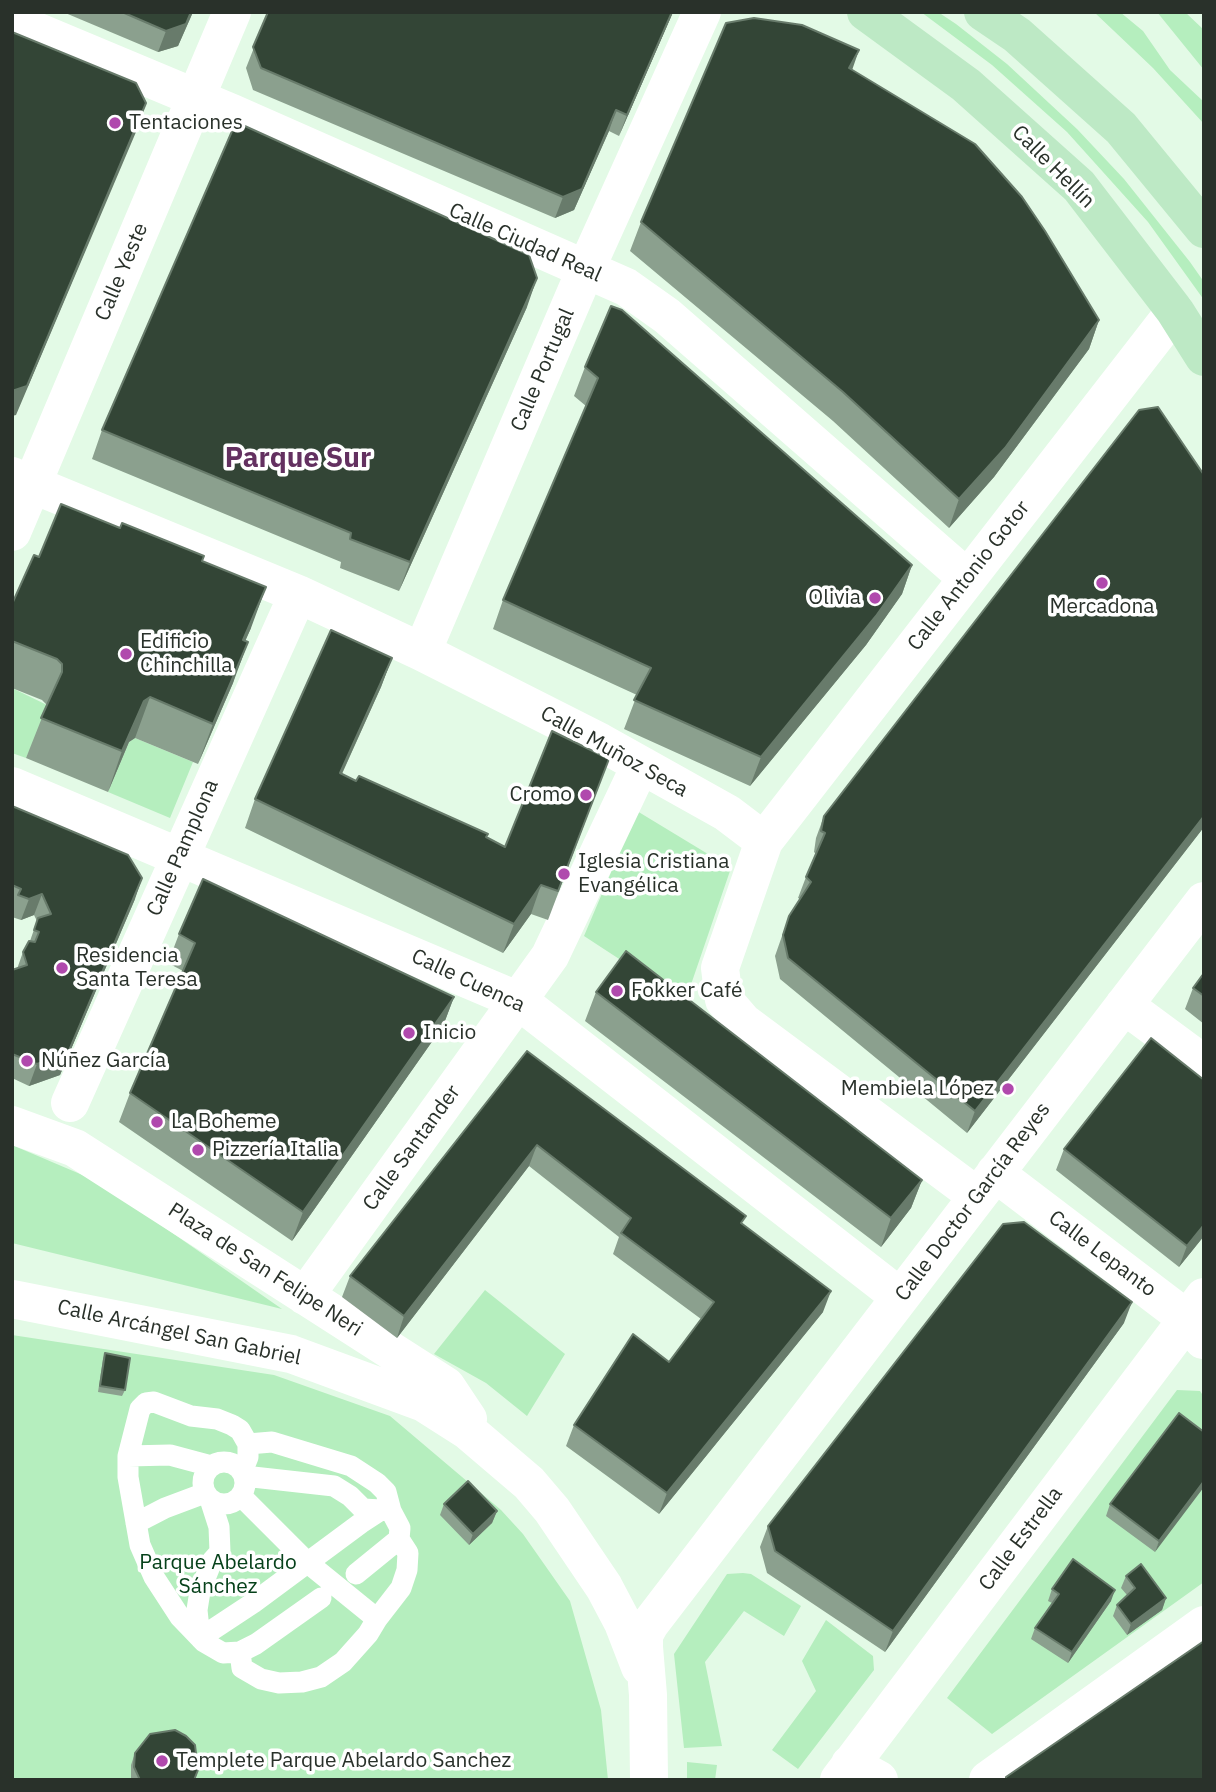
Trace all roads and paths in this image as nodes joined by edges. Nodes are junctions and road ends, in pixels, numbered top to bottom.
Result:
1 (232, 12) edge
2 (702, 12) edge
3 (866, 12) edge
4 (983, 12) edge
5 (12, 21) edge
6 (195, 97) junction
7 (1204, 229) edge
8 (585, 271) junction
9 (1175, 311) junction
10 (1204, 358) edge
11 (23, 481) edge
12 (12, 532) edge
13 (967, 578) junction
14 (298, 594) junction
15 (422, 652) junction
16 (640, 766) junction
17 (12, 786) edge
18 (764, 841) junction
19 (180, 855) junction
20 (1204, 901) edge
21 (519, 1000) junction
22 (1124, 1005) junction
23 (1204, 1064) edge
24 (70, 1103) dead end
25 (12, 1125) edge
26 (986, 1185) junction
27 (305, 1296) junction
28 (900, 1297) junction
29 (12, 1299) edge
30 (1198, 1319) edge
31 (248, 1444) junction
32 (489, 1449) junction
33 (128, 1456) junction
34 (211, 1466) junction
35 (243, 1481) junction
36 (207, 1496) junction
37 (743, 1503) junction
38 (386, 1510) junction
39 (136, 1524) junction
40 (399, 1539) junction
41 (356, 1574) dead end
42 (318, 1579) junction
43 (618, 1614) junction
44 (377, 1619) junction
45 (1204, 1625) edge
46 (200, 1638) junction
47 (240, 1652) junction
48 (648, 1695) junction
49 (856, 1775) edge
50 (649, 1780) edge
51 (662, 1780) edge
52 (988, 1780) edge

1 - 6 street, Calle Yeste
2 - 8 street, Calle Portugal
3 - 9 main road, Calle Hellín
4 - 7 main road
5 - 6 street, Calle Ciudad Real
6 - 8 street, Calle Ciudad Real
6 - 11 street, Calle Yeste
8 - 13 street, Calle Ciudad Real
8 - 15 street, Calle Portugal
9 - 10 main road, Calle Hellín
9 - 13 street, Calle Antonio Gotor
11 - 12 street, Calle Yeste
11 - 14 street, Calle Muñoz Seca
13 - 18 street, Calle Antonio Gotor
14 - 15 street, Calle Muñoz Seca
14 - 19 street, Calle Pamplona
15 - 16 street, Calle Muñoz Seca
16 - 18 street, Calle Muñoz Seca
16 - 21 street, Calle Santander
17 - 19 street, Calle Cuenca
18 - 26 street
19 - 21 street, Calle Cuenca
19 - 24 street, Calle Pamplona
20 - 22 street, Calle Doctor García Reyes
21 - 27 street, Calle Santander
21 - 28 street, Calle Cuenca
22 - 23 street
22 - 26 street, Calle Doctor García Reyes
25 - 27 street, Plaza de San Felipe Neri
26 - 28 street, Calle Doctor García Reyes
26 - 30 street, Calle Lepanto
27 - 32 street, Plaza de San Felipe Neri
28 - 37 street, Calle Doctor García Reyes
29 - 32 street, Calle Arcángel San Gabriel
30 - 49 street, Calle Estrella
31 - 33 lane
31 - 35 lane
31 - 38 lane
32 - 43 street, Calle Arcángel San Gabriel
33 - 34 lane
33 - 39 lane
34 - 35 lane
34 - 36 lane
35 - 36 lane
35 - 38 lane
35 - 42 lane
36 - 39 lane
36 - 46 lane
37 - 43 street, Calle Doctor García Reyes
37 - 48 street, Calle Doctor García Reyes
38 - 40 lane
38 - 42 lane
39 - 46 lane
40 - 41 lane
40 - 44 lane
42 - 44 lane
42 - 46 lane
42 - 47 lane
43 - 48 street, Calle Arcángel San Gabriel
44 - 47 lane
45 - 52 street
46 - 47 lane
48 - 50 street, Calle Arcángel San Gabriel
48 - 51 street, Calle Arcángel San Gabriel

